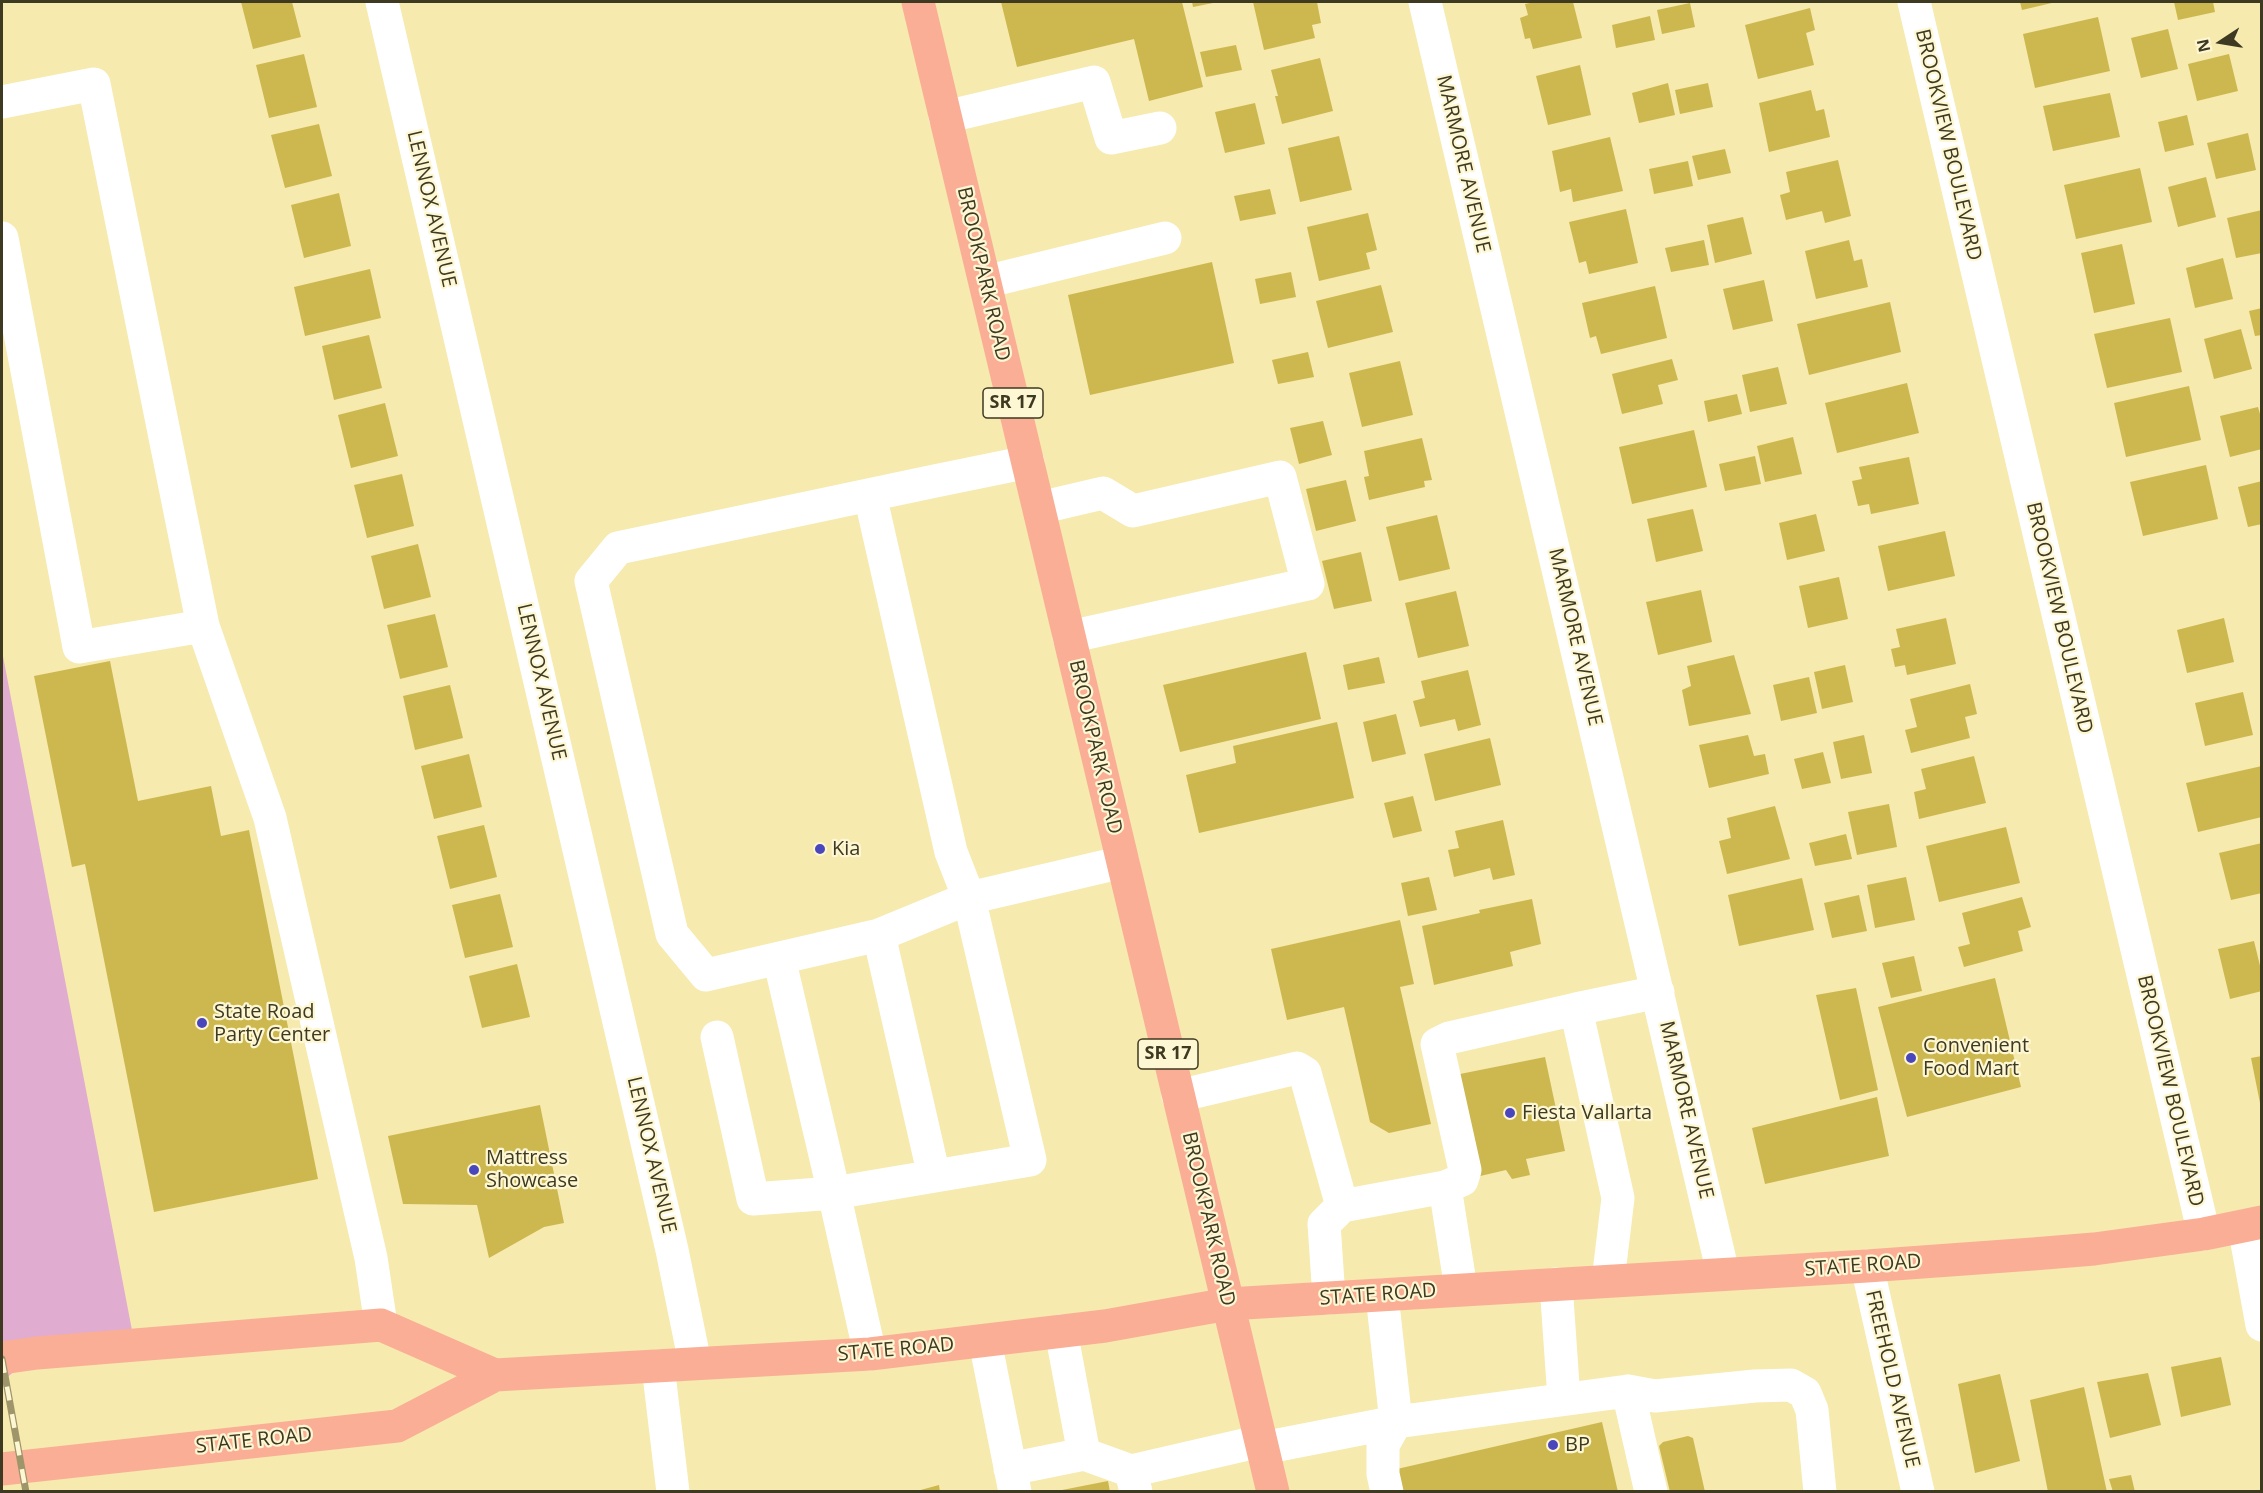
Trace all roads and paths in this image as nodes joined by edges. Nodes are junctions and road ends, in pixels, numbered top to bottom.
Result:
1 (382, 2) edge
2 (918, 2) edge
3 (1425, 2) edge
4 (1914, 2) edge
5 (2, 102) edge
6 (945, 117) junction
7 (1160, 128) dead end
8 (2, 238) edge
9 (1165, 238) dead end
10 (985, 282) junction
11 (1028, 462) junction
12 (870, 495) junction
13 (1039, 508) junction
14 (203, 626) junction
15 (1069, 637) junction
16 (1123, 862) junction
17 (969, 898) junction
18 (879, 935) junction
19 (779, 958) junction
20 (1658, 992) junction
21 (1576, 1009) junction
22 (717, 1037) dead end
23 (1178, 1096) junction
24 (934, 1176) junction
25 (1445, 1187) junction
26 (834, 1193) junction
27 (1342, 1206) junction
28 (2253, 1224) edge
29 (2204, 1234) junction
30 (1867, 1266) junction
31 (1723, 1273) junction
32 (1608, 1281) junction
33 (1556, 1284) junction
34 (1461, 1289) junction
35 (1382, 1295) junction
36 (1329, 1298) junction
37 (1228, 1304) junction
38 (381, 1325) junction
39 (2262, 1325) edge
40 (1061, 1331) junction
41 (985, 1341) junction
42 (870, 1354) junction
43 (2, 1358) edge
44 (695, 1364) junction
45 (658, 1366) junction
46 (495, 1375) junction
47 (1628, 1391) junction
48 (1564, 1400) junction
49 (1396, 1422) junction
50 (1262, 1445) junction
51 (1084, 1454) junction
52 (2, 1469) edge
53 (1012, 1480) edge
54 (1134, 1481) edge
55 (673, 1491) edge
56 (1273, 1491) edge
57 (1387, 1491) edge
58 (1651, 1491) edge
59 (1820, 1491) edge
60 (1918, 1491) edge

1 - 44 street, LENNOX AVENUE
2 - 6 main road, BROOKPARK ROAD / SR 17
3 - 20 street, MARMORE AVENUE
4 - 29 street, BROOKVIEW BOULEVARD
5 - 14 street
6 - 7 street
6 - 10 main road, BROOKPARK ROAD / SR 17
8 - 14 street
9 - 10 street
10 - 11 main road, BROOKPARK ROAD / SR 17
11 - 12 street
11 - 13 main road, BROOKPARK ROAD / SR 17
12 - 17 street
12 - 19 street
13 - 15 main road, BROOKPARK ROAD / SR 17
13 - 15 street
14 - 38 street
15 - 16 main road, BROOKPARK ROAD / SR 17
16 - 17 street
16 - 23 main road, BROOKPARK ROAD / SR 17
17 - 18 street
17 - 24 street
18 - 19 street
18 - 24 street
19 - 26 street
20 - 21 street
20 - 31 street, MARMORE AVENUE
21 - 25 street
21 - 32 street
22 - 26 street
23 - 27 street
23 - 37 main road, BROOKPARK ROAD / SR 17
24 - 26 street
25 - 27 street
25 - 34 street
26 - 42 street
27 - 36 street
28 - 29 main road, STATE ROAD
28 - 39 street
29 - 30 main road, STATE ROAD
30 - 31 main road, STATE ROAD
30 - 60 street, FREEHOLD AVENUE
31 - 32 main road, STATE ROAD
32 - 33 main road, STATE ROAD
33 - 34 main road, STATE ROAD
33 - 48 street
34 - 35 main road, STATE ROAD
35 - 36 main road, STATE ROAD
35 - 49 street
36 - 37 main road, STATE ROAD
37 - 40 main road, STATE ROAD
37 - 50 main road, BROOKPARK ROAD / SR 17
38 - 43 main road, STATE ROAD
38 - 46 main road, STATE ROAD
40 - 41 main road, STATE ROAD
40 - 51 street
41 - 42 main road, STATE ROAD
41 - 53 street
42 - 44 main road, STATE ROAD
44 - 45 main road, STATE ROAD
45 - 46 main road, STATE ROAD
45 - 55 street
46 - 52 main road, STATE ROAD
47 - 48 street
47 - 58 street
47 - 59 street
48 - 49 street
49 - 50 street
49 - 57 street
50 - 54 street
50 - 56 main road, BROOKPARK ROAD / SR 17
51 - 53 street
51 - 54 street

